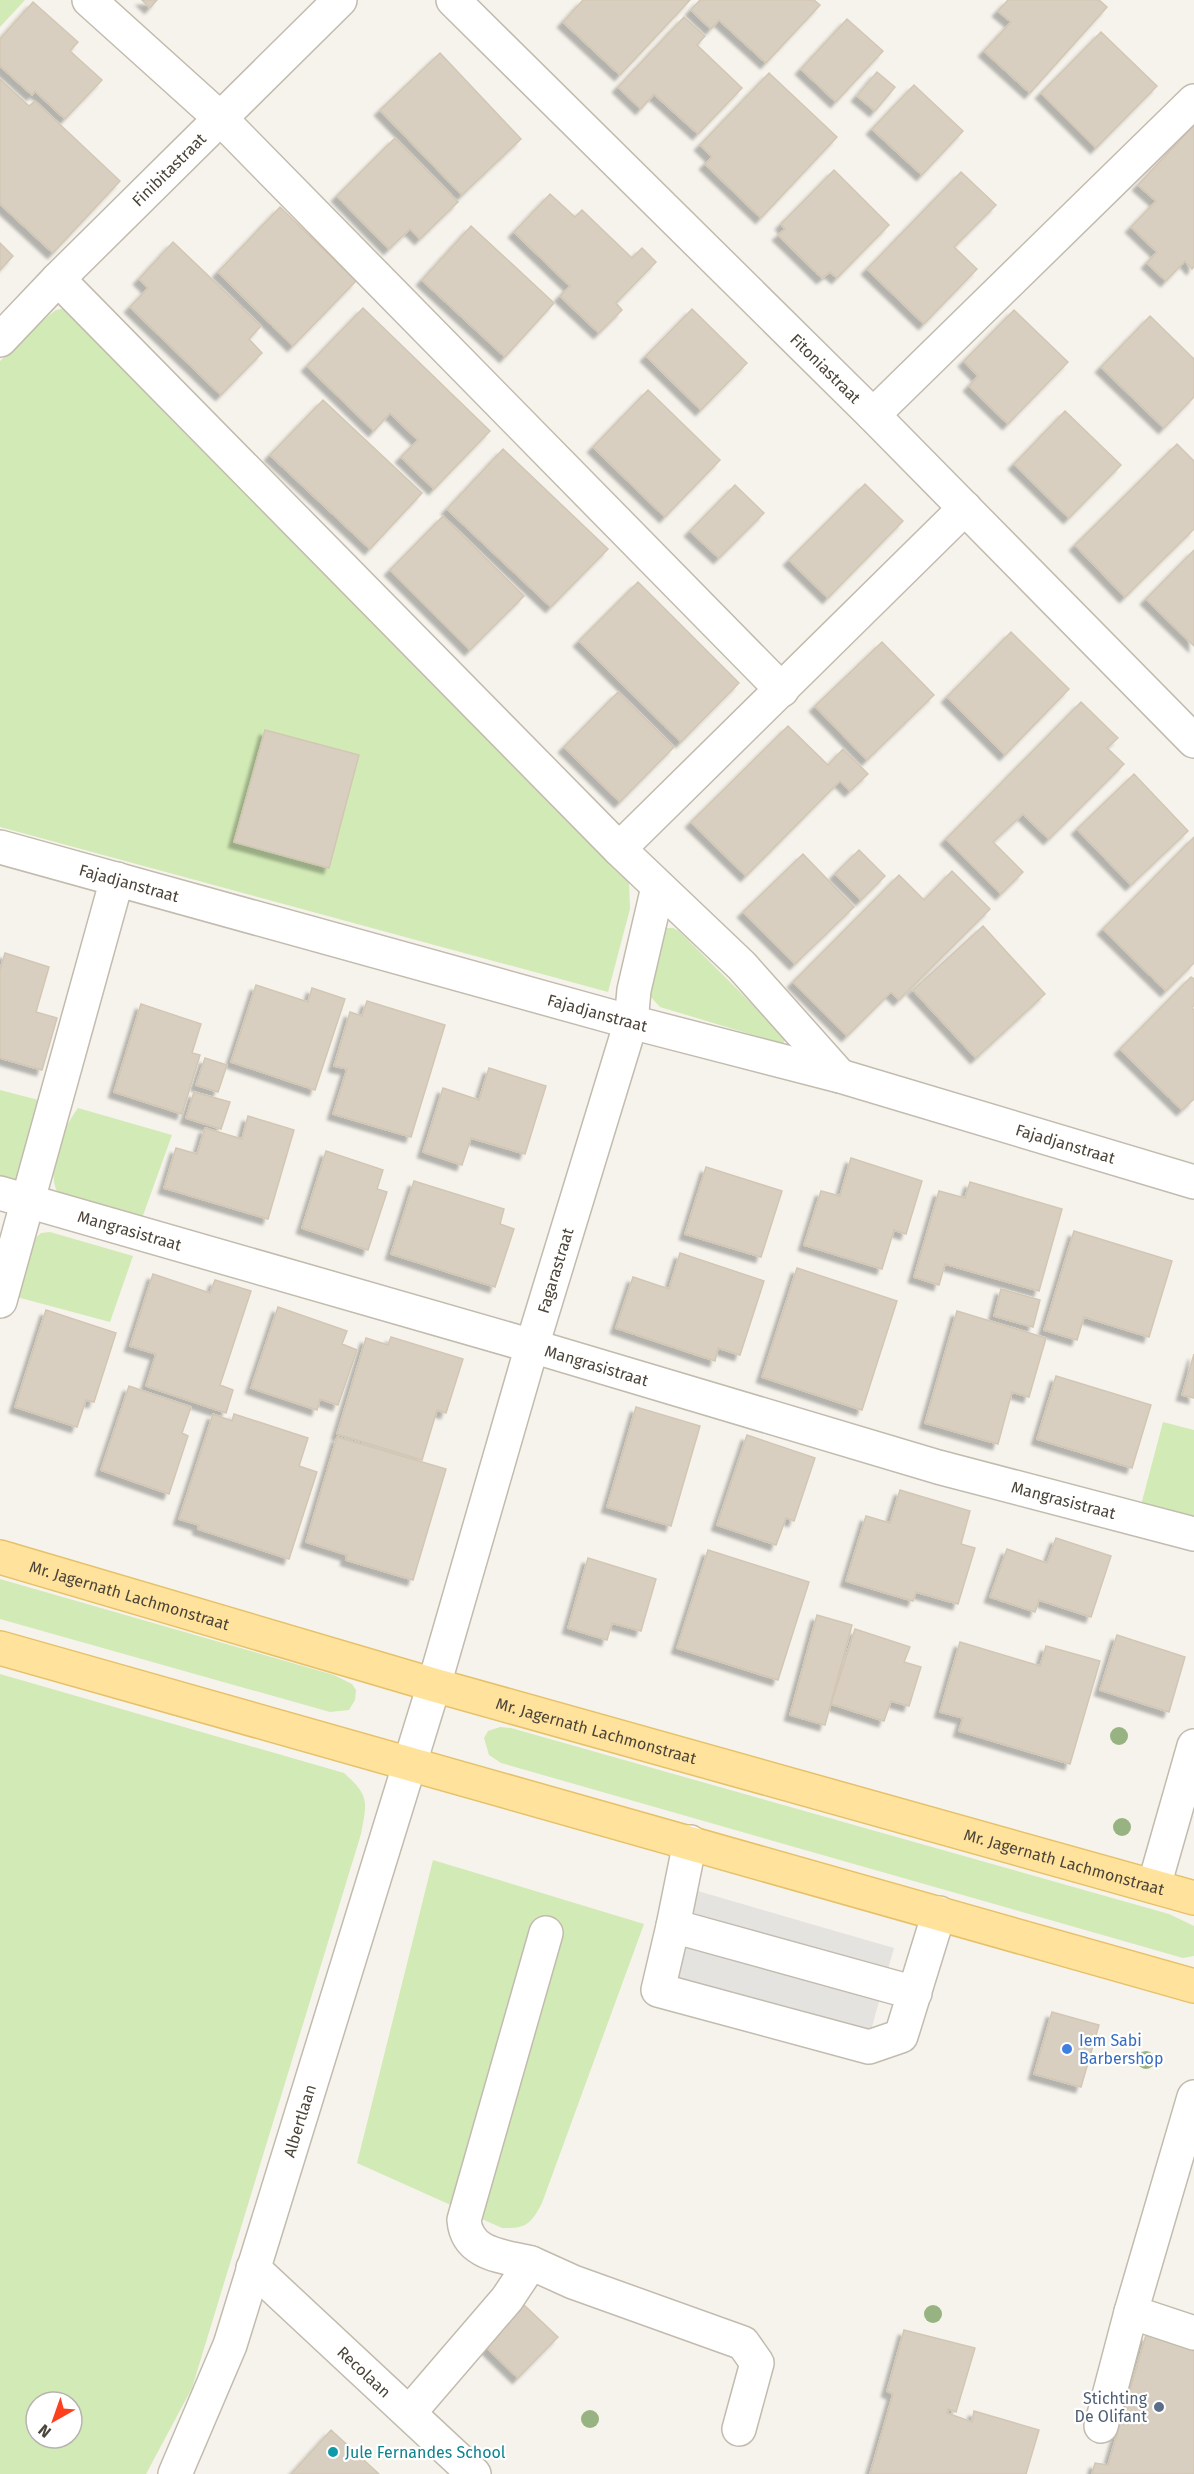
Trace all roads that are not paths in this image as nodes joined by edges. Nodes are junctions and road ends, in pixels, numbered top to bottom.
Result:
1 (89, 0) edge
2 (340, 0) edge
3 (453, 0) edge
4 (1194, 101) edge
5 (221, 119) junction
6 (58, 279) junction
7 (0, 340) edge
8 (873, 415) junction
9 (966, 508) junction
10 (782, 690) junction
11 (1194, 741) edge
12 (0, 847) edge
13 (619, 849) junction
14 (117, 879) junction
15 (658, 887) junction
16 (631, 1022) junction
17 (840, 1076) junction
18 (1194, 1182) edge
19 (14, 1197) edge
20 (0, 1301) edge
21 (532, 1346) junction
22 (1194, 1534) edge
23 (0, 1557) edge
24 (0, 1647) edge
25 (434, 1685) junction
26 (1194, 1746) edge
27 (410, 1762) junction
28 (690, 1842) junction
29 (1154, 1886) junction
30 (1194, 1898) edge
31 (939, 1913) junction
32 (673, 1926) junction
33 (546, 1933) dead end
34 (1194, 1986) edge
35 (915, 1993) junction
36 (1194, 2097) edge
37 (1181, 2190) edge
38 (531, 2263) junction
39 (253, 2268) junction
40 (1131, 2312) junction
41 (1194, 2333) edge
42 (409, 2413) junction
43 (1101, 2426) dead end
44 (739, 2429) dead end
45 (175, 2474) edge
46 (474, 2474) edge

1 - 5 street
2 - 5 street, Finibitastraat
3 - 8 street, Fitoniastraat
4 - 8 street
5 - 6 street, Finibitastraat
5 - 10 street
6 - 7 street, Finibitastraat
6 - 13 street
8 - 9 street, Fitoniastraat
9 - 10 street
9 - 11 street, Fitoniastraat
10 - 13 street
12 - 14 street, Fajadjanstraat
13 - 15 street
14 - 16 street, Fajadjanstraat
14 - 19 street
15 - 16 street, Fagarastraat
15 - 17 street
16 - 17 street, Fajadjanstraat
16 - 21 street, Fagarastraat
17 - 18 street, Fajadjanstraat
19 - 20 street
19 - 21 street, Mangrasistraat
21 - 22 street, Mangrasistraat
21 - 25 street, Fagarastraat
23 - 25 main road, Mr. Jagernath Lachmonstraat
24 - 27 main road
25 - 27 street, Albertlaan
25 - 29 main road, Mr. Jagernath Lachmonstraat
26 - 29 street
27 - 28 main road
27 - 39 street, Albertlaan
28 - 31 main road
28 - 32 street
29 - 30 main road, Mr. Jagernath Lachmonstraat
31 - 34 main road
31 - 35 street
32 - 35 street
32 - 35 street
33 - 38 street
36 - 37 street
37 - 40 street
38 - 42 street
38 - 44 street
39 - 42 street, Recolaan
39 - 45 street, Albertlaan
40 - 41 street
40 - 43 street
42 - 46 street, Recolaan

